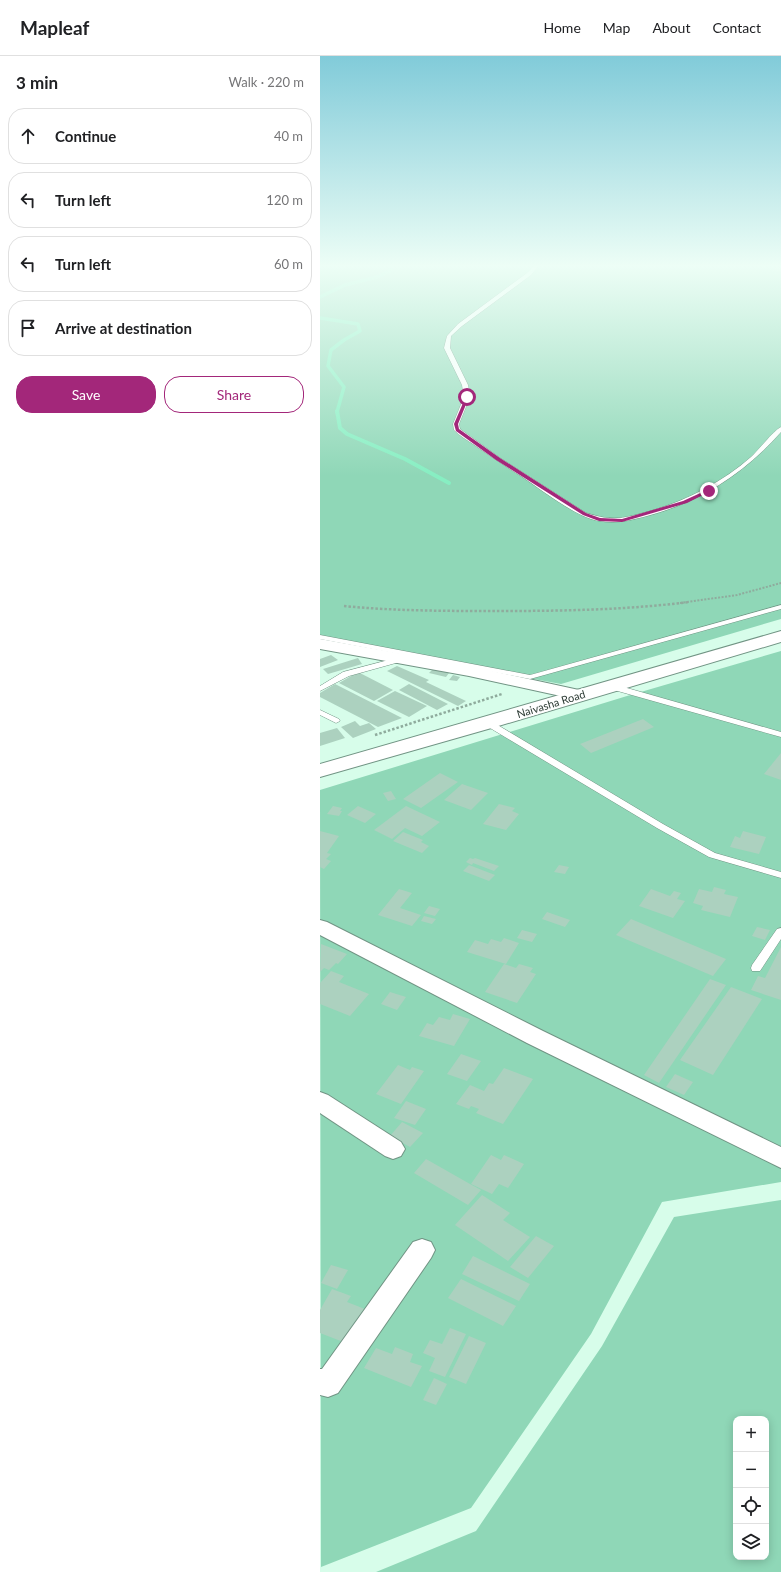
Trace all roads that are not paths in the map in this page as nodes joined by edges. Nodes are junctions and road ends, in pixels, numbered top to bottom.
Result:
1 (450, 335) edge
2 (781, 429) edge
3 (781, 607) edge
4 (781, 636) edge
5 (320, 637) edge
6 (320, 644) edge
7 (400, 659) junction
8 (610, 686) junction
9 (320, 689) edge
10 (579, 695) junction
11 (320, 712) edge
12 (336, 721) dead end
13 (488, 724) junction
14 (781, 735) edge
15 (320, 771) edge
16 (781, 875) edge
17 (320, 927) edge
18 (781, 931) edge
19 (756, 968) dead end
20 (320, 1101) edge
21 (392, 1149) dead end
22 (781, 1158) edge
23 (422, 1250) dead end
24 (320, 1382) edge

1 - 2 lane
3 - 5 lane
4 - 8 main road, Naivasha Road
6 - 7 street
7 - 9 lane
7 - 10 street
8 - 10 main road, Naivasha Road
8 - 14 lane
10 - 13 main road, Naivasha Road
11 - 12 lane
13 - 15 main road, Naivasha Road
13 - 16 lane
17 - 22 street
18 - 19 lane
20 - 21 street
23 - 24 street

